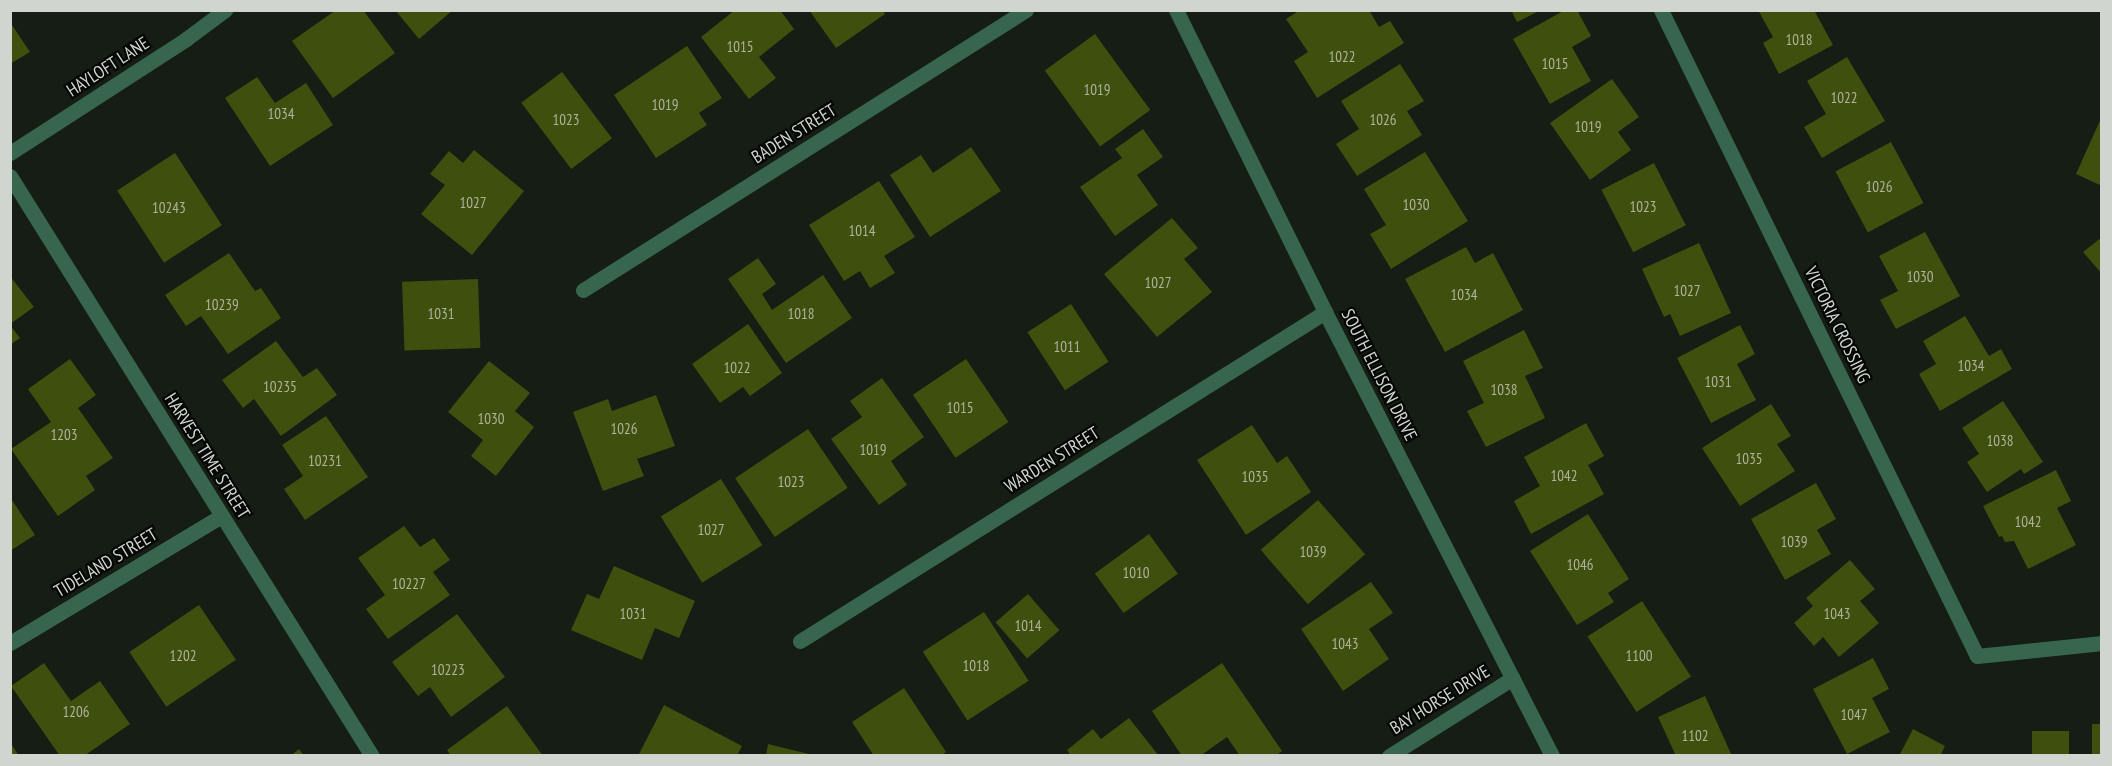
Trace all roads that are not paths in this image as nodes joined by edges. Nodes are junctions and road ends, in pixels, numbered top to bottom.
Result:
1 (225, 10) edge
2 (1026, 10) edge
3 (1176, 10) edge
4 (1661, 10) edge
5 (10, 153) edge
6 (10, 176) edge
7 (583, 290) dead end
8 (1325, 312) junction
9 (222, 516) junction
10 (800, 641) dead end
11 (2102, 643) edge
12 (10, 644) edge
13 (1513, 678) junction
14 (372, 756) edge
15 (1389, 756) edge
16 (1552, 756) edge

1 - 5 street, HAYLOFT LANE
2 - 7 street, BADEN STREET
3 - 8 street, SOUTH ELLISON DRIVE
4 - 11 street, VICTORIA CROSSING
6 - 9 street, HARVEST TIME STREET
8 - 10 street, WARDEN STREET
8 - 13 street, SOUTH ELLISON DRIVE
9 - 12 street, TIDELAND STREET
9 - 14 street, HARVEST TIME STREET
13 - 15 street, BAY HORSE DRIVE
13 - 16 street, SOUTH ELLISON DRIVE

